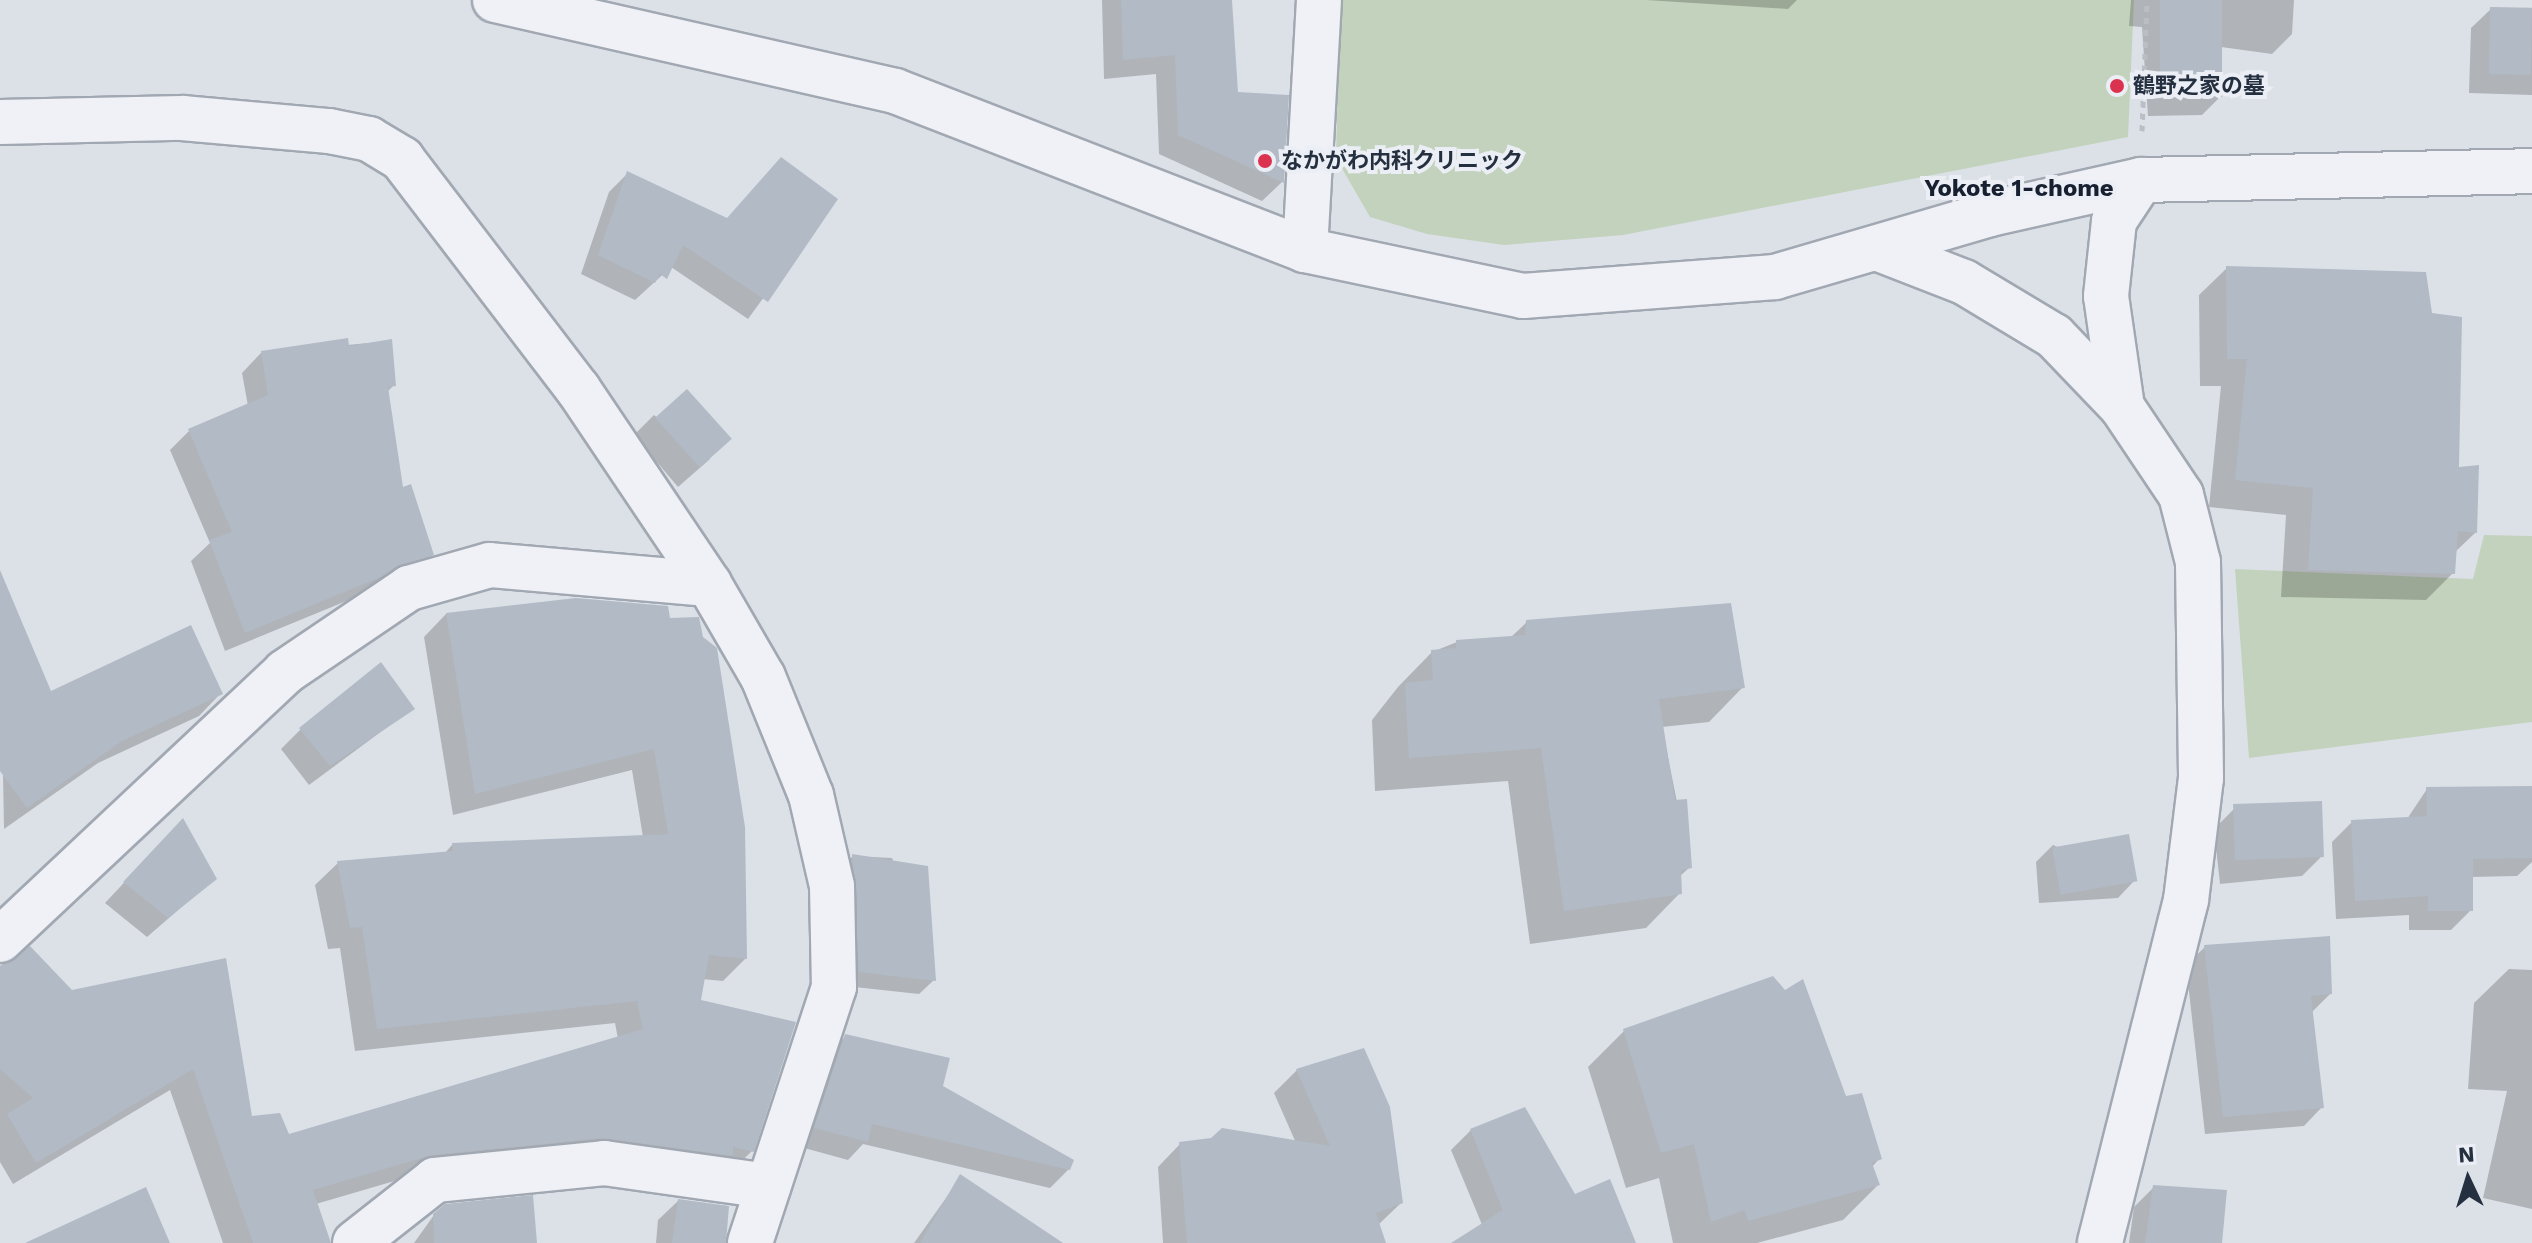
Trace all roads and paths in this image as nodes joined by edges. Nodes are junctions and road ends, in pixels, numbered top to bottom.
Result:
1 (495, 0) edge
2 (1319, 0) edge
3 (2147, 0) edge
4 (0, 122) edge
5 (2532, 171) edge
6 (2141, 180) junction
7 (1879, 249) junction
8 (1305, 250) junction
9 (2122, 407) junction
10 (709, 584) junction
11 (0, 940) edge
12 (768, 1186) junction
13 (355, 1243) edge
14 (750, 1243) edge
15 (2100, 1243) edge

1 - 8 street
2 - 8 street
3 - 6 path
4 - 10 street
5 - 6 street
6 - 7 street
6 - 9 street
7 - 8 street
7 - 9 street
9 - 15 street
10 - 11 street
10 - 12 street
12 - 13 street
12 - 14 street

